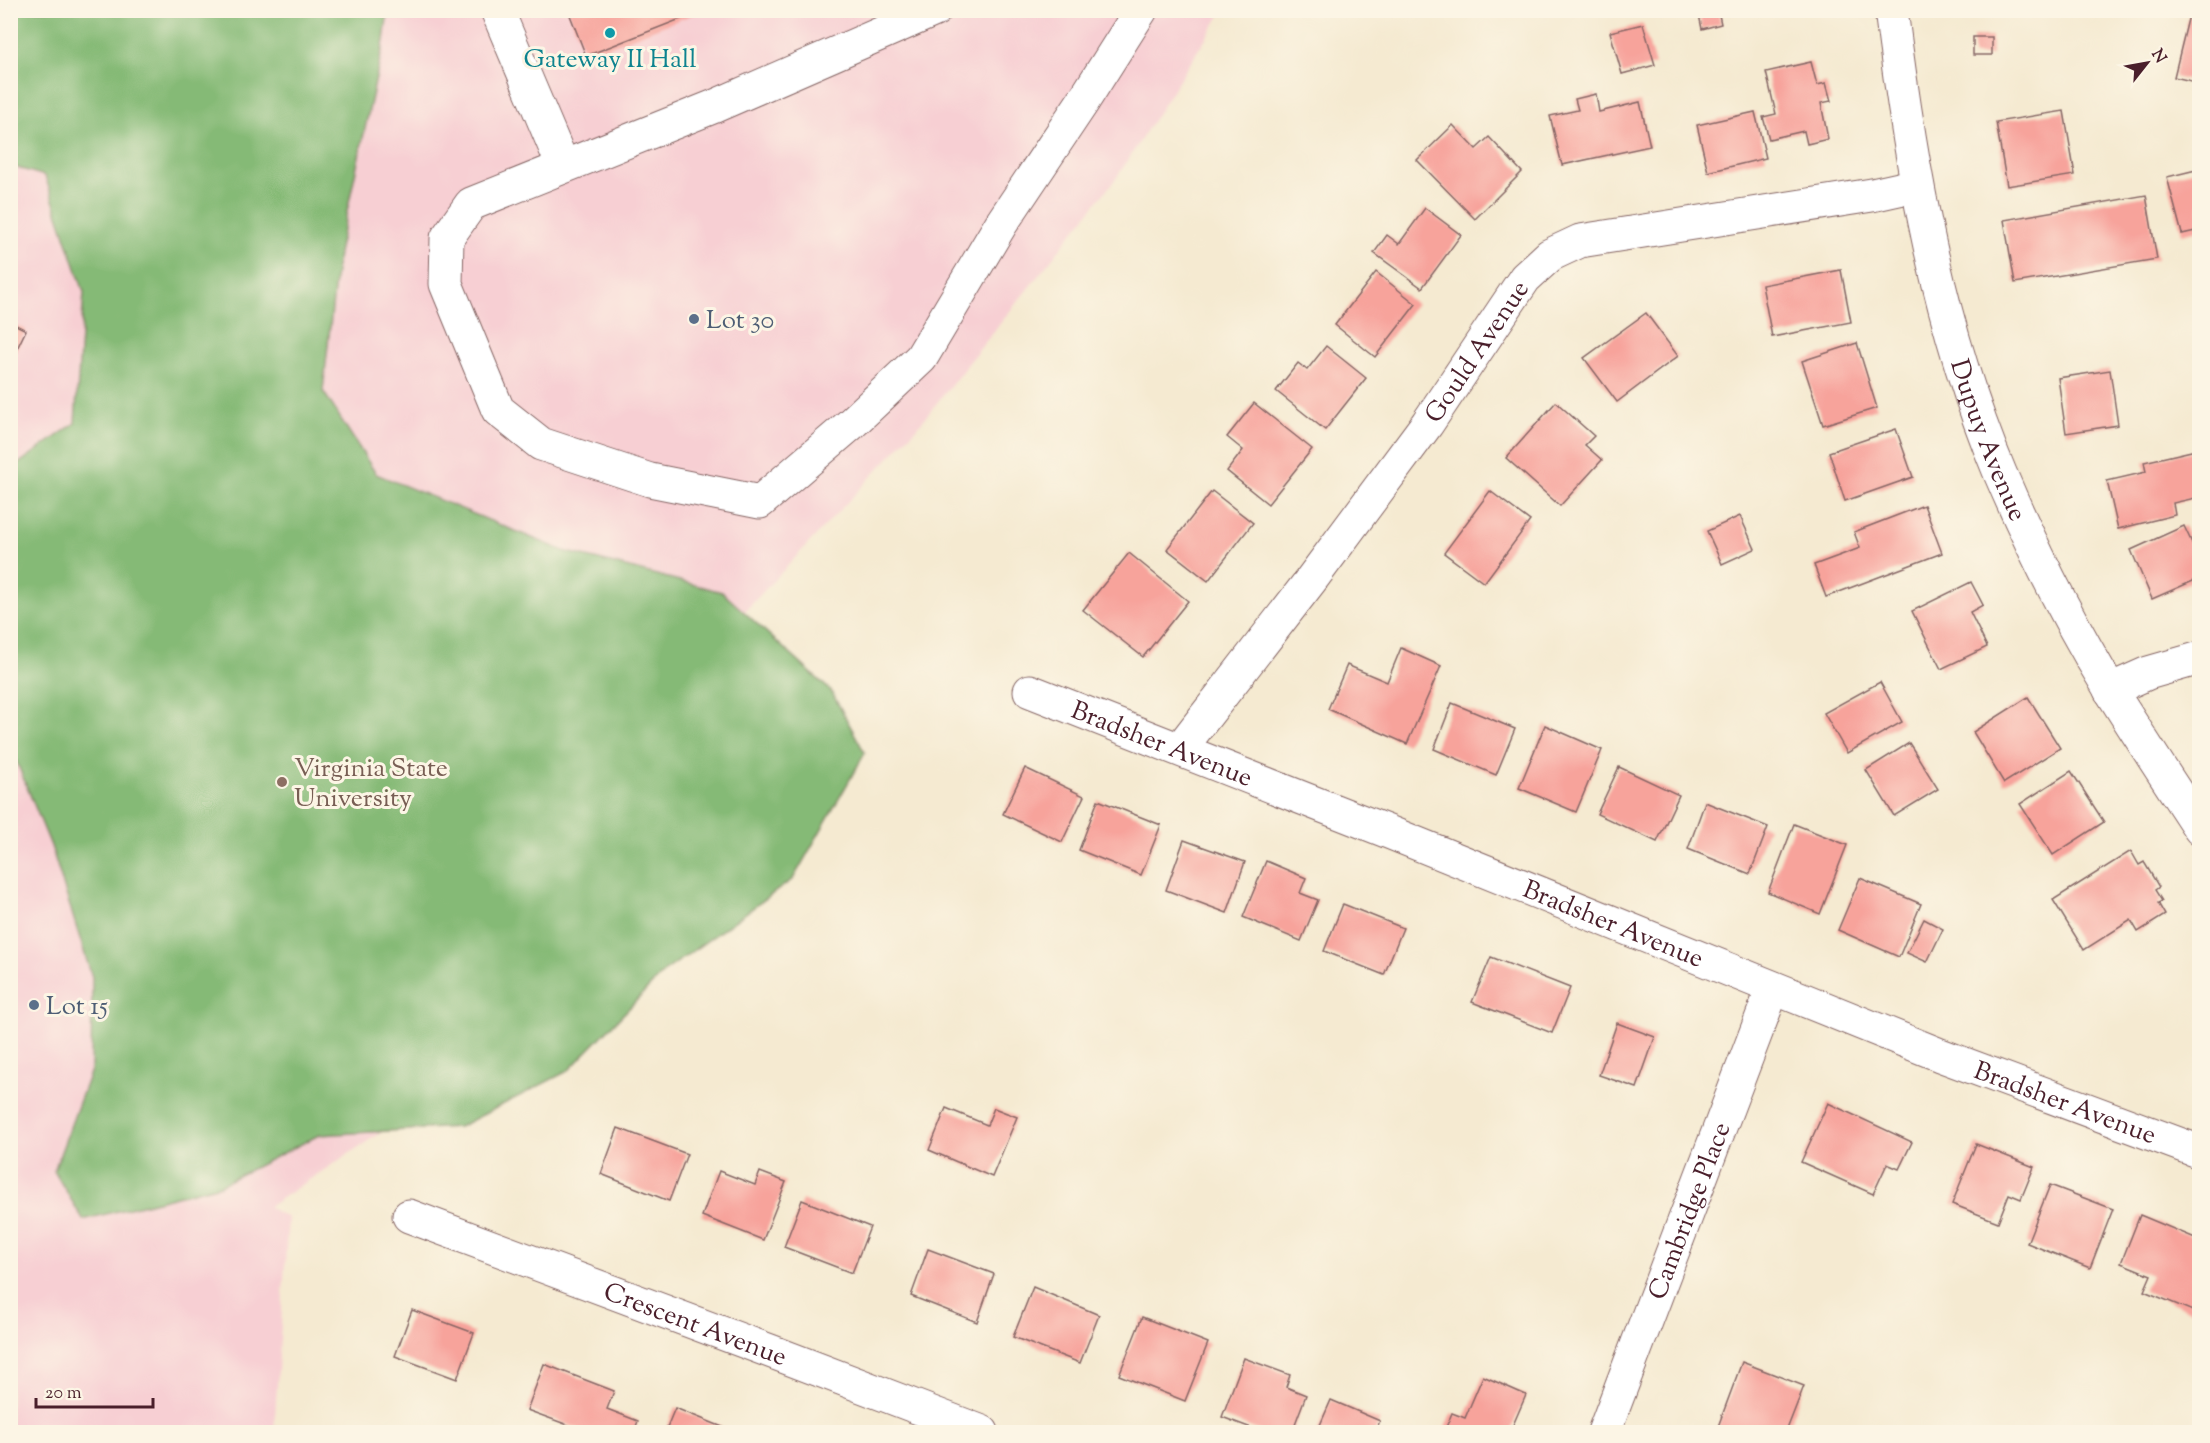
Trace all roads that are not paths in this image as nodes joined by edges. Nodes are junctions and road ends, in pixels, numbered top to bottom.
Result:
1 (497, 10) edge
2 (935, 10) edge
3 (1141, 10) edge
4 (1891, 10) edge
5 (563, 166) junction
6 (1917, 185) junction
7 (2199, 658) edge
8 (2110, 690) junction
9 (1030, 691) dead end
10 (1180, 749) junction
11 (2199, 829) edge
12 (1773, 988) junction
13 (2199, 1152) edge
14 (409, 1216) dead end
15 (982, 1432) edge
16 (1605, 1432) edge

1 - 5 street
2 - 5 street
3 - 5 street
4 - 6 street, Dupuy Avenue
6 - 8 street, Dupuy Avenue
6 - 10 street, Gould Avenue
7 - 8 street
8 - 11 street, Dupuy Avenue
9 - 10 street, Bradsher Avenue
10 - 12 street, Bradsher Avenue
12 - 13 street, Bradsher Avenue
12 - 16 street, Cambridge Place
14 - 15 street, Crescent Avenue

